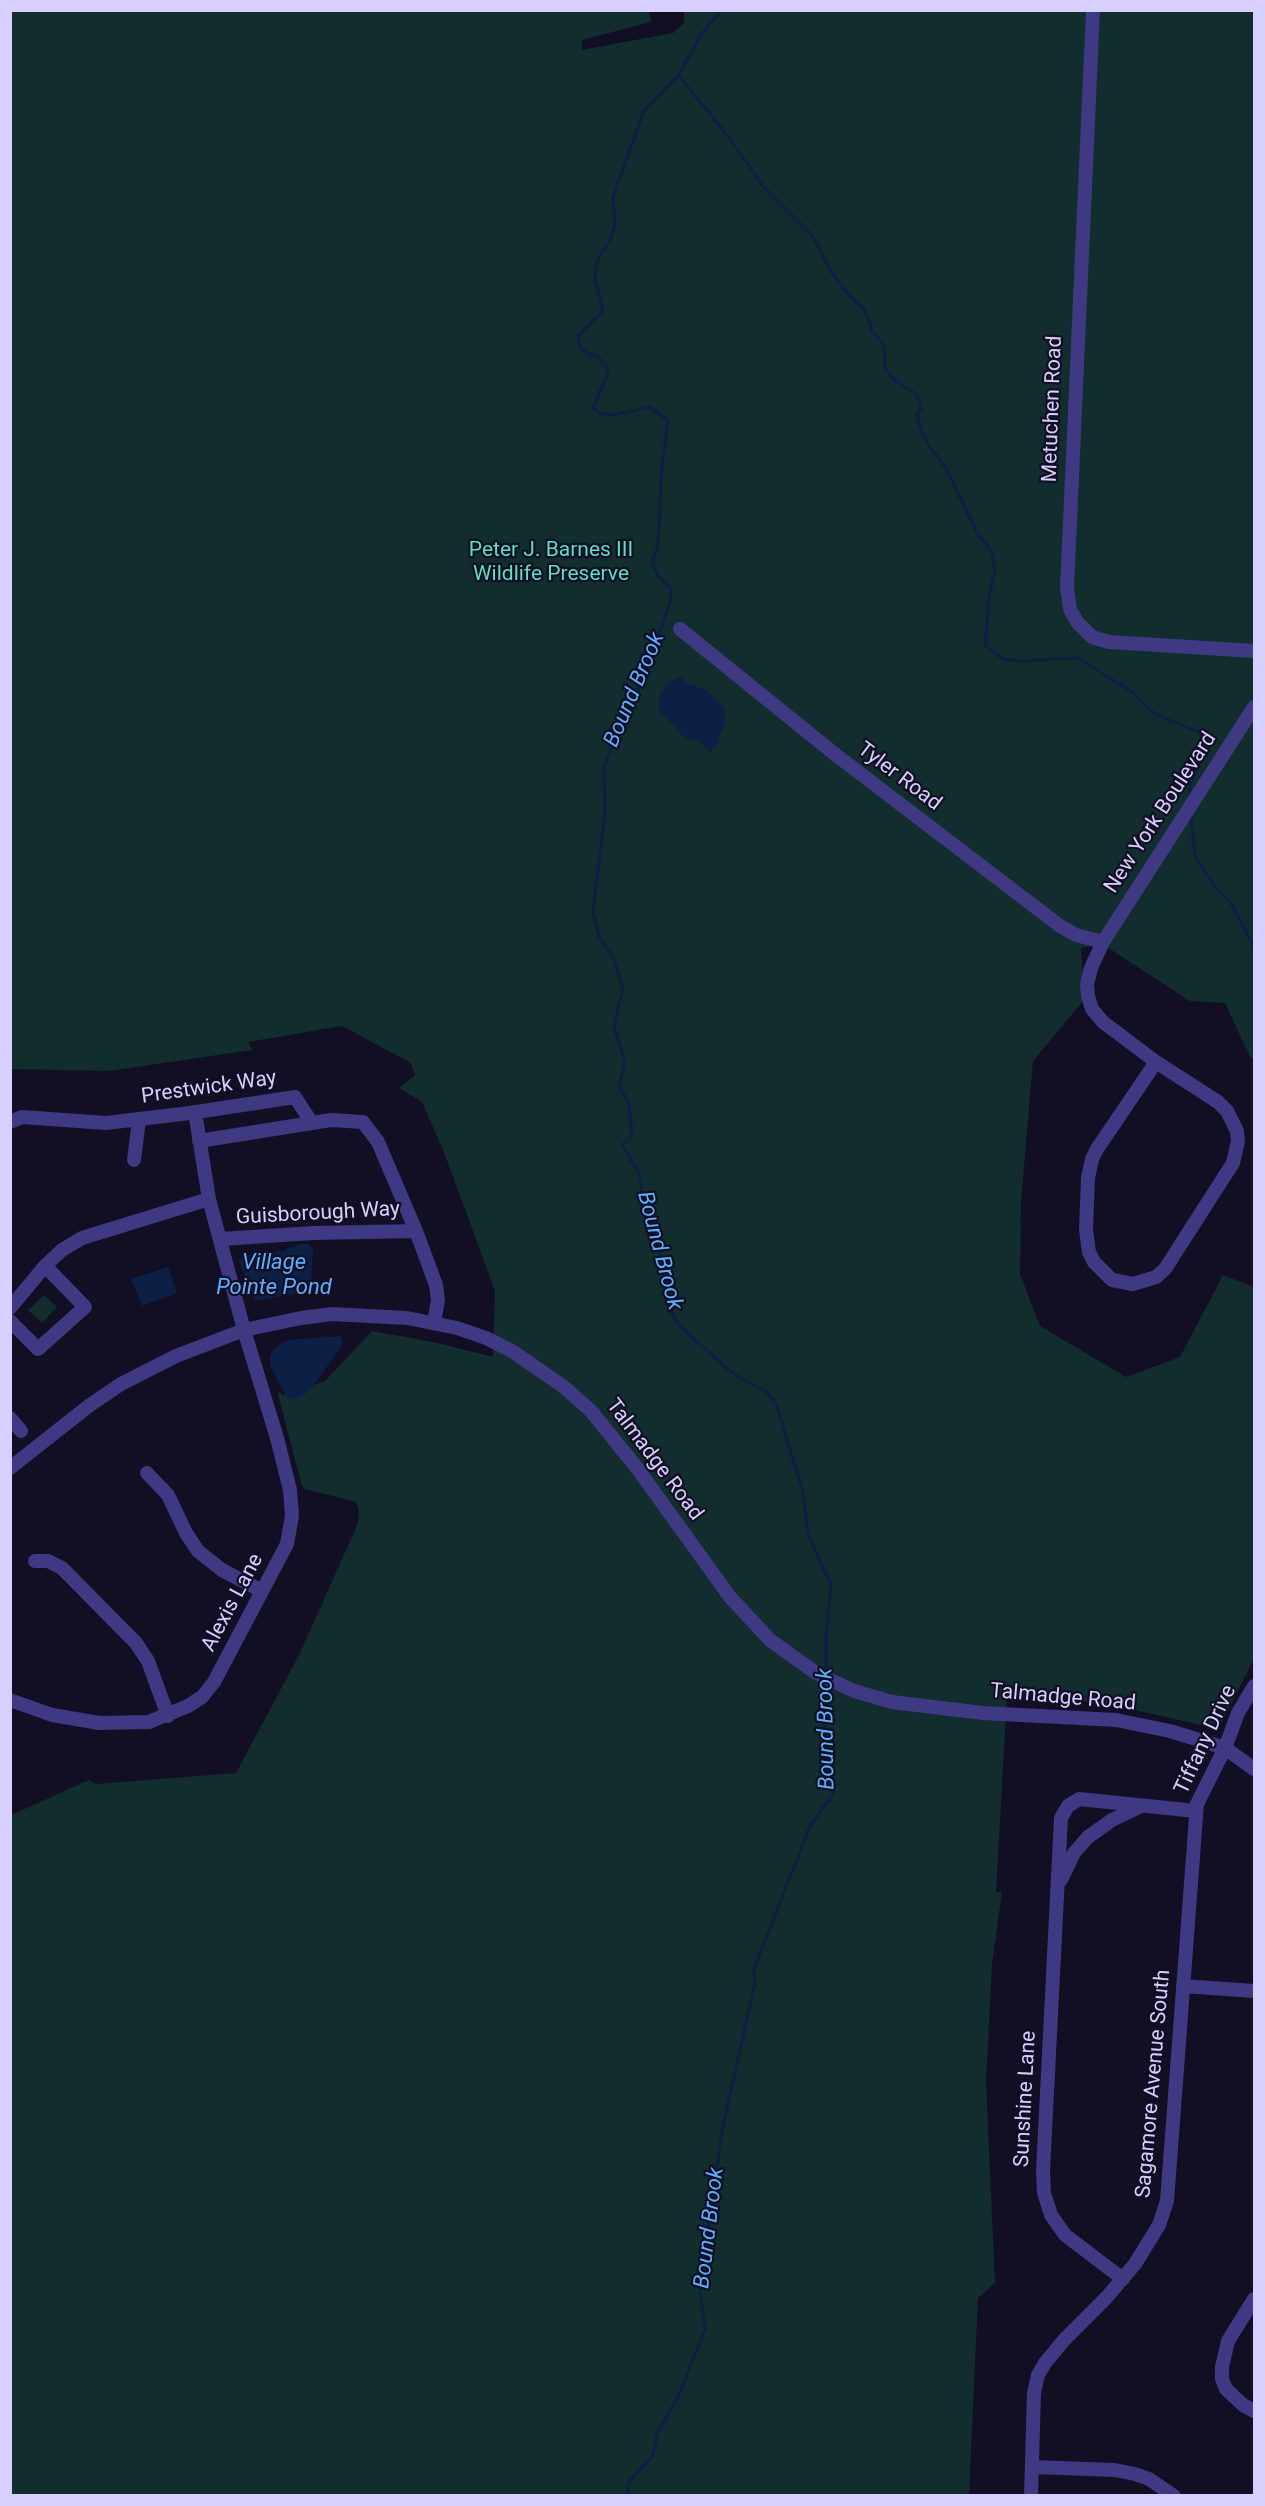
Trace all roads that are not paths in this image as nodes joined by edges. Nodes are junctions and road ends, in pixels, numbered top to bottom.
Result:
1 (1093, 10) edge
2 (680, 629) dead end
3 (1254, 651) edge
4 (1254, 707) edge
5 (1102, 942) junction
6 (1156, 1062) junction
7 (195, 1113) junction
8 (139, 1120) junction
9 (10, 1122) edge
10 (312, 1124) junction
11 (199, 1141) junction
12 (134, 1160) dead end
13 (209, 1199) junction
14 (416, 1231) junction
15 (221, 1239) junction
16 (45, 1266) junction
17 (10, 1308) edge
18 (10, 1322) edge
19 (434, 1323) junction
20 (244, 1330) junction
21 (10, 1418) edge
22 (21, 1431) dead end
23 (10, 1468) edge
24 (147, 1473) dead end
25 (35, 1561) dead end
26 (261, 1591) junction
27 (1254, 1686) edge
28 (10, 1700) edge
29 (168, 1716) junction
30 (1225, 1748) junction
31 (1254, 1769) edge
32 (1142, 1806) junction
33 (1196, 1811) junction
34 (1058, 1887) junction
35 (1183, 1986) junction
36 (1254, 1991) edge
37 (1123, 2279) junction
38 (1254, 2299) edge
39 (1254, 2411) edge
40 (1033, 2467) junction
41 (1031, 2496) edge
42 (1174, 2496) edge

1 - 3 street, Metuchen Road
2 - 5 street, Tyler Road
4 - 5 street, New York Boulevard
5 - 6 street, New York Boulevard
6 - 6 street, New York Boulevard
7 - 8 street, Prestwick Way
7 - 10 street, Prestwick Way
7 - 11 street, Alexis Lane
8 - 9 street, Prestwick Way
8 - 12 street
10 - 11 street
10 - 14 street
11 - 13 street, Alexis Lane
13 - 15 street, Alexis Lane
13 - 16 street
14 - 15 street, Guisborough Way
14 - 19 street
15 - 20 street, Alexis Lane
16 - 17 street
16 - 18 street
19 - 20 street, Talmadge Road
19 - 30 street, Talmadge Road
20 - 23 street, Talmadge Road
20 - 26 street, Alexis Lane
21 - 22 street
24 - 26 street
25 - 29 street
26 - 29 street, Alexis Lane
27 - 30 street, Tiffany Drive
28 - 29 street, Alexis Lane
30 - 31 street, Talmadge Road
30 - 33 street, Tiffany Drive
32 - 33 street, Sunshine Lane
32 - 34 street, Sunshine Lane
32 - 34 street, Sunshine Lane
33 - 35 street, Sagamore Avenue South
34 - 37 street, Sunshine Lane
35 - 36 street
35 - 37 street, Sagamore Avenue South
37 - 40 street, Sagamore Avenue South
38 - 39 street
40 - 41 street, Sagamore Avenue South
40 - 42 street

